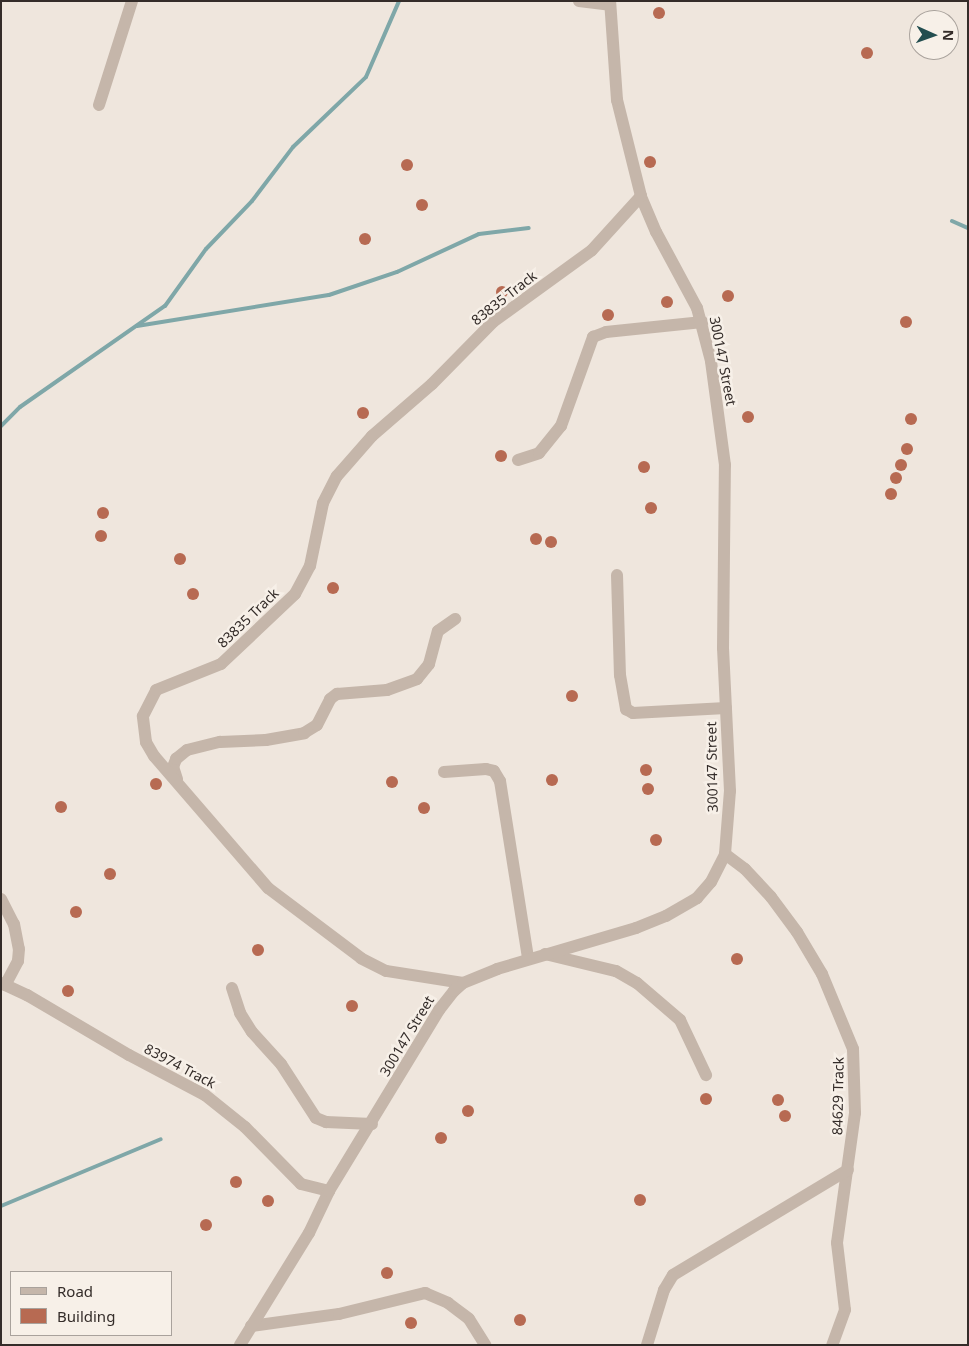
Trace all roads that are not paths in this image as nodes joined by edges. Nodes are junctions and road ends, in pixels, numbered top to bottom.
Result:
1 (132, 1) edge
2 (579, 1) edge
3 (610, 3) edge
4 (99, 105) dead end
5 (641, 196) junction
6 (702, 322) junction
7 (518, 460) dead end
8 (617, 575) dead end
9 (455, 619) dead end
10 (726, 708) junction
11 (444, 772) dead end
12 (176, 779) junction
13 (725, 854) junction
14 (1, 899) edge
15 (543, 954) junction
16 (528, 958) junction
17 (463, 983) junction
18 (3, 984) edge
19 (232, 988) dead end
20 (706, 1075) dead end
21 (372, 1124) junction
22 (848, 1170) junction
23 (329, 1191) junction
24 (252, 1326) junction
25 (240, 1345) edge
26 (485, 1345) edge
27 (646, 1345) edge
28 (832, 1345) edge

1 - 4 street
2 - 3 street
3 - 5 street, 300147 Street
5 - 6 street, 300147 Street
5 - 12 street, 83835 Track
6 - 7 street
6 - 10 street, 300147 Street
8 - 10 street
9 - 12 street
10 - 13 street, 300147 Street
11 - 16 street
12 - 17 street, 83835 Track
13 - 15 street, 300147 Street
13 - 22 street, 84629 Track
14 - 18 street
15 - 16 street, 300147 Street
15 - 20 street
16 - 17 street, 300147 Street
17 - 21 street, 300147 Street
18 - 23 street, 83974 Track
19 - 21 street
21 - 23 street, 300147 Street
22 - 27 street
22 - 28 street, 84629 Track
23 - 24 street, 300147 Street
24 - 25 street, 300147 Street
24 - 26 street

